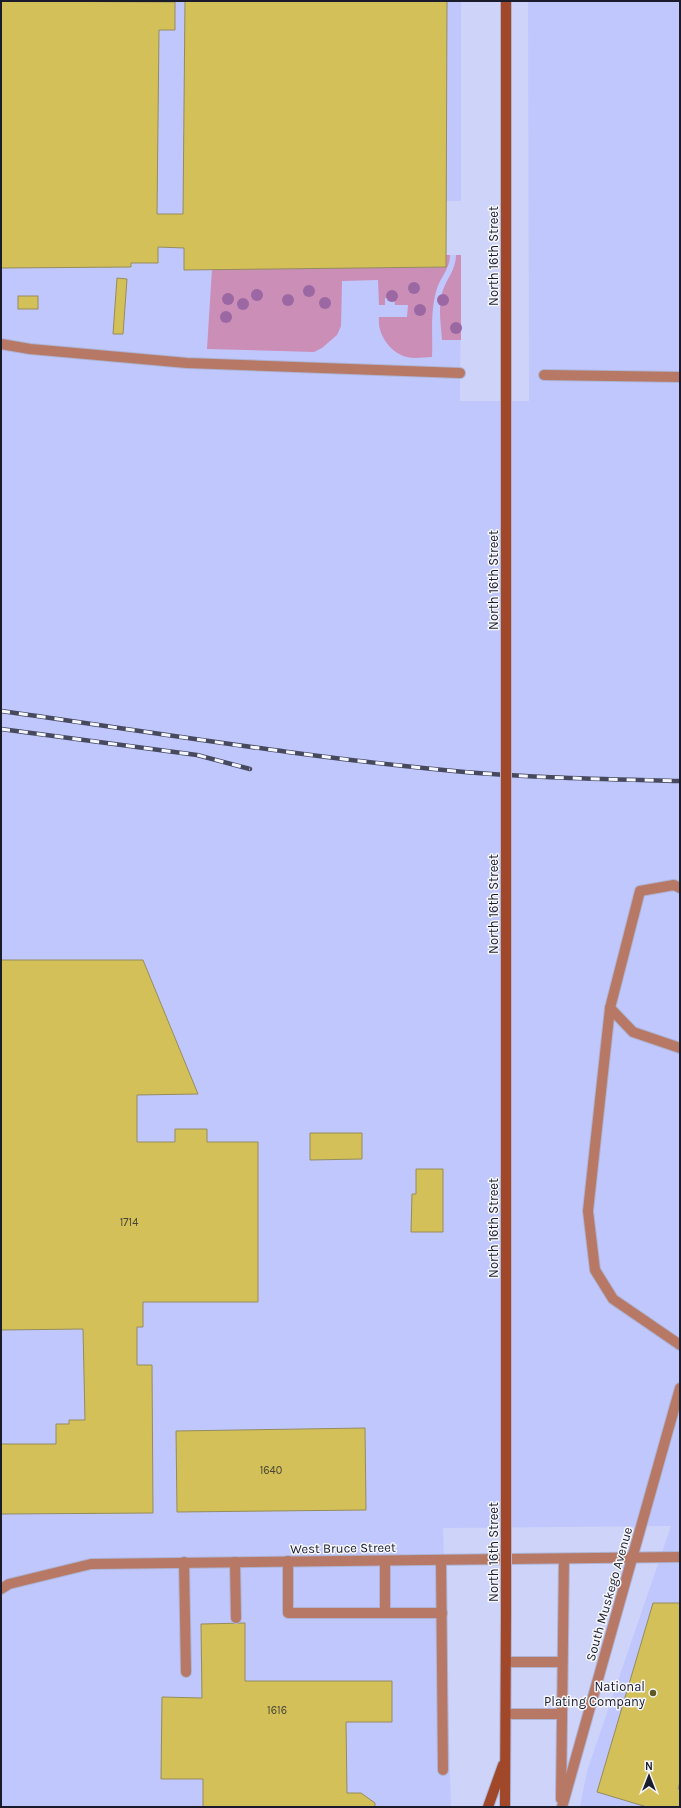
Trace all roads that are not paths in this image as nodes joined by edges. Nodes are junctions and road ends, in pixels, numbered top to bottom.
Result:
1 (506, 1) edge
2 (1, 344) edge
3 (460, 373) dead end
4 (544, 375) dead end
5 (680, 377) edge
6 (680, 888) edge
7 (610, 1008) junction
8 (680, 1048) edge
9 (680, 1345) edge
10 (680, 1388) edge
11 (632, 1557) junction
12 (680, 1557) edge
13 (564, 1559) junction
14 (385, 1560) junction
15 (441, 1560) junction
16 (288, 1561) junction
17 (184, 1562) junction
18 (235, 1562) junction
19 (4, 1585) edge
20 (385, 1613) junction
21 (442, 1613) junction
22 (236, 1618) dead end
23 (509, 1662) dead end
24 (562, 1662) junction
25 (186, 1672) dead end
26 (512, 1714) dead end
27 (562, 1714) junction
28 (506, 1755) junction
29 (443, 1770) dead end
30 (488, 1807) edge
31 (505, 1807) edge
32 (562, 1807) edge

1 - 28 main road, North 16th Street, bridge
2 - 3 street
4 - 5 street
6 - 7 street
7 - 8 street
7 - 9 street
10 - 11 street, South Muskego Avenue
11 - 12 street, West Bruce Street
11 - 13 street, West Bruce Street
11 - 32 street, South Muskego Avenue
13 - 15 street, West Bruce Street
13 - 24 street, South Muskego Avenue
14 - 15 street, West Bruce Street
14 - 16 street, West Bruce Street
14 - 20 street
15 - 21 street
16 - 18 street, West Bruce Street
16 - 20 street
17 - 18 street, West Bruce Street
17 - 19 street, West Bruce Street
17 - 25 street
18 - 22 street
20 - 21 street
21 - 29 street
23 - 24 street
24 - 27 street, South Muskego Avenue
26 - 27 street
27 - 32 street, South Muskego Avenue
28 - 30 main road
28 - 31 main road, North 16th Street

